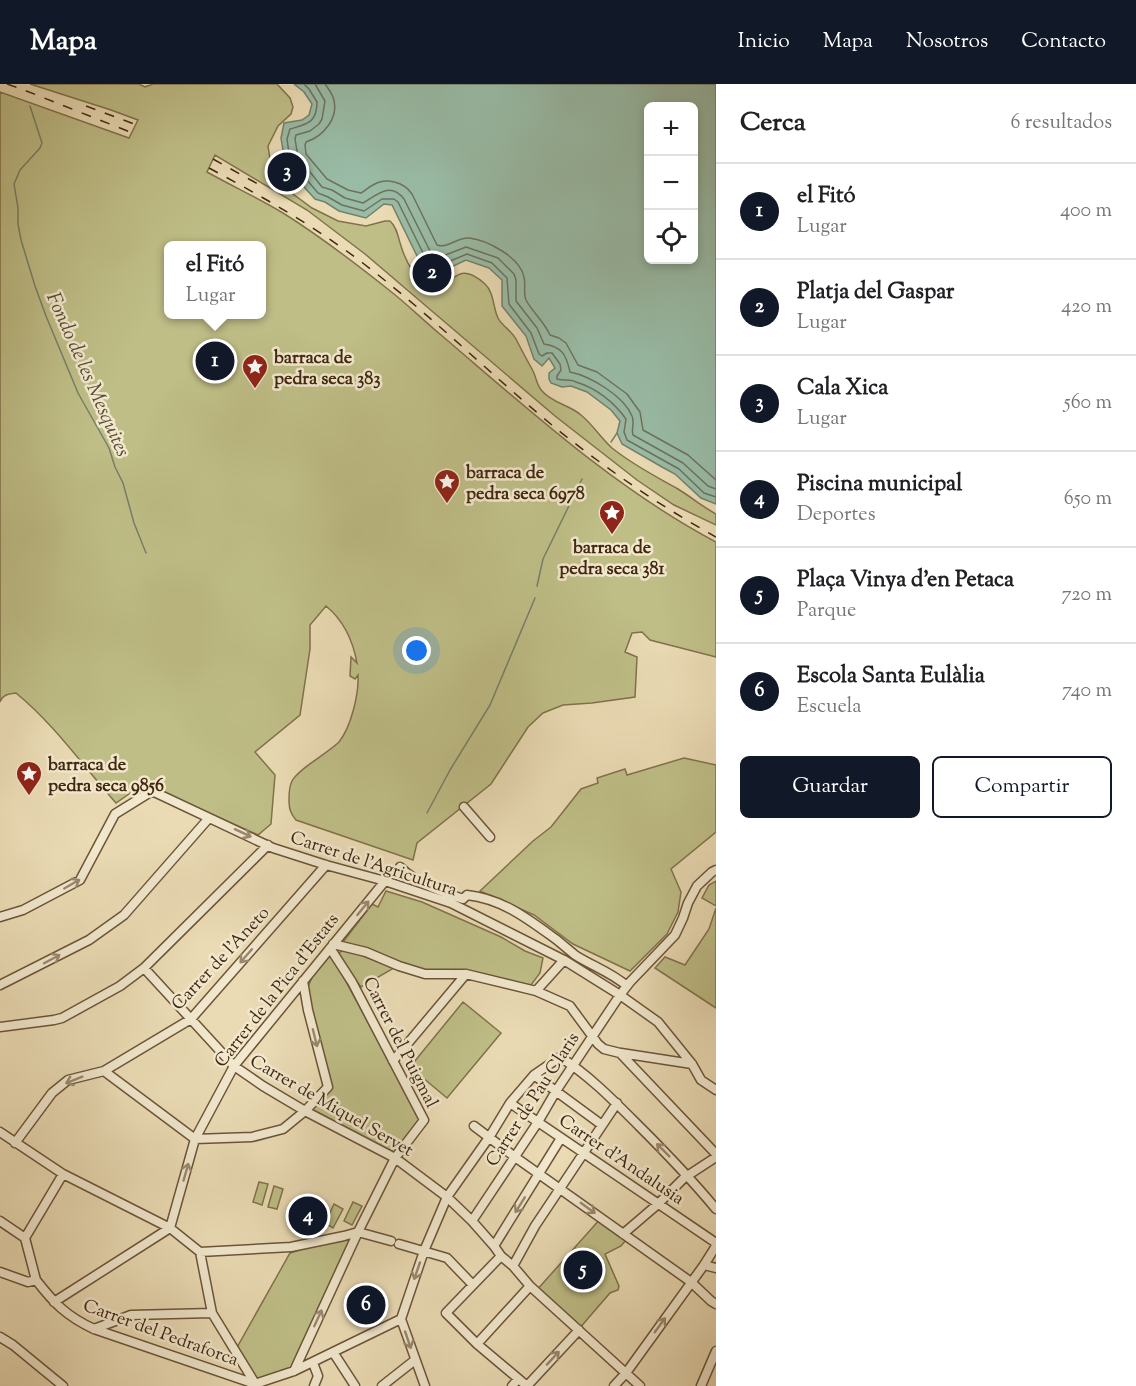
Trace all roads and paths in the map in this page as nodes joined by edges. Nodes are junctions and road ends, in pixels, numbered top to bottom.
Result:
1 (464, 807) dead end
2 (209, 818) junction
3 (490, 837) dead end
4 (268, 845) junction
5 (326, 865) junction
6 (400, 867) dead end
7 (716, 870) edge
8 (385, 880) junction
9 (0, 917) edge
10 (331, 946) junction
11 (564, 960) junction
12 (144, 968) junction
13 (466, 974) junction
14 (303, 981) junction
15 (0, 985) edge
16 (627, 986) junction
17 (536, 991) junction
18 (620, 995) junction
19 (191, 1019) junction
20 (0, 1027) edge
21 (592, 1038) junction
22 (620, 1053) junction
23 (393, 1061) junction
24 (692, 1064) junction
25 (574, 1065) junction
26 (234, 1066) junction
27 (104, 1071) junction
28 (534, 1076) junction
29 (716, 1090) edge
30 (556, 1091) junction
31 (510, 1103) junction
32 (617, 1103) junction
33 (305, 1111) junction
34 (538, 1122) junction
35 (602, 1125) junction
36 (474, 1126) dead end
37 (0, 1132) edge
38 (489, 1138) junction
39 (561, 1138) junction
40 (195, 1139) junction
41 (15, 1143) junction
42 (583, 1152) junction
43 (716, 1155) edge
44 (514, 1157) junction
45 (395, 1158) junction
46 (63, 1174) junction
47 (539, 1174) junction
48 (688, 1176) junction
49 (560, 1188) junction
50 (447, 1197) junction
51 (658, 1204) junction
52 (716, 1209) edge
53 (0, 1221) edge
54 (472, 1221) junction
55 (170, 1228) junction
56 (358, 1232) junction
57 (623, 1234) junction
58 (25, 1238) junction
59 (716, 1244) edge
60 (494, 1246) junction
61 (424, 1251) junction
62 (200, 1252) junction
63 (501, 1256) junction
64 (704, 1265) junction
65 (513, 1266) junction
66 (716, 1268) edge
67 (0, 1272) edge
68 (36, 1280) junction
69 (691, 1282) junction
70 (473, 1285) junction
71 (530, 1286) junction
72 (54, 1302) junction
73 (716, 1304) edge
74 (212, 1313) junction
75 (401, 1319) junction
76 (94, 1329) junction
77 (579, 1330) junction
78 (3, 1342) edge
79 (477, 1344) junction
80 (716, 1351) edge
81 (333, 1352) junction
82 (415, 1360) junction
83 (314, 1363) junction
84 (294, 1371) junction
85 (626, 1373) junction
86 (515, 1382) edge
87 (53, 1383) edge
88 (256, 1385) edge
89 (63, 1386) edge
90 (314, 1386) edge
91 (356, 1386) edge
92 (382, 1386) edge
93 (425, 1386) edge
94 (527, 1386) edge
95 (614, 1386) edge
96 (640, 1386) edge
97 (701, 1386) edge

1 - 3 street
2 -> 4 street, Carrer de l'Agricultura
9 -> 2 street, Carrer de l'Agricultura
15 -> 2 street
4 - 5 street, Carrer de l'Agricultura
4 - 12 street
5 - 8 street, Carrer de l'Agricultura
5 -> 19 street, Carrer de l'Aneto
6 - 16 street
7 - 16 street, Carrer de Pau Claris
10 -> 8 street, Carrer de la Pica d'Estats
8 - 11 street, Carrer de l'Agricultura
10 - 13 street
10 - 14 street, Carrer de la Pica d'Estats
10 - 23 street, Carrer del Puigmal
11 - 17 street
11 - 18 street, Carrer de l'Agricultura
12 - 19 street, Carrer de Miquel Servet
12 - 20 street
13 - 17 street
13 - 23 street
14 - 26 street, Carrer de la Pica d'Estats
14 -> 33 street
16 - 18 street, Carrer de Pau Claris
17 - 21 street
18 - 21 street, Carrer de Pau Claris
18 - 24 street, Carrer de l'Agricultura
19 - 26 street, Carrer de Miquel Servet
19 - 27 street, Carrer de l'Aneto
21 - 22 street
21 - 25 street, Carrer de Pau Claris
22 - 24 street
22 - 43 street
23 - 45 street, Carrer del Puigmal
24 - 29 street, Carrer de l'Agricultura
25 - 28 street
25 - 30 street, Carrer de Pau Claris
25 - 32 street
26 - 33 street, Carrer de Miquel Servet
26 - 40 street, Carrer de la Pica d'Estats
27 - 40 street
27 -> 41 street, Carrer de l'Aneto
28 - 30 street
28 - 31 street
30 - 34 street, Carrer de Pau Claris
30 - 35 street
31 - 34 street, Carrer d'Andalusia
31 - 38 street
32 - 35 street
48 -> 32 street
33 - 40 street
33 - 45 street, Carrer de Miquel Servet
34 - 39 street, Carrer d'Andalusia
34 - 44 street, Carrer de Pau Claris
35 - 42 street
36 - 38 street
37 - 41 street
38 - 44 street
38 - 50 street
39 - 42 street, Carrer d'Andalusia
39 - 47 street
55 -> 40 street, Carrer de la Pica d'Estats
41 - 46 street
42 - 49 street
42 - 51 street, Carrer d'Andalusia
43 - 48 street
44 - 47 street
44 - 54 street, Carrer de Pau Claris
45 - 50 street, Carrer de Miquel Servet
45 - 56 street, Carrer del Puigmal
46 - 55 street
46 - 58 street
47 - 49 street
47 -> 60 street
48 - 51 street
48 - 52 street
49 -> 57 street
49 - 65 street
50 - 54 street, Carrer de Miquel Servet
50 - 61 street
51 - 57 street
51 - 59 street, Carrer d'Andalusia
53 - 58 street
54 - 60 street, Carrer de Miquel Servet
55 - 62 street
55 - 72 street
56 - 61 street
56 - 62 street
84 -> 56 street, Carrer del Puigmal
57 - 69 street
58 - 68 street
59 - 64 street
60 - 63 street, Carrer de Miquel Servet
61 - 70 street
61 -> 75 street
62 - 74 street
63 - 65 street, Carrer de Miquel Servet
63 - 70 street
64 - 66 street
64 - 69 street
65 - 71 street, Carrer de Miquel Servet
67 - 68 street
68 - 72 street, Carrer del Pedraforca
69 - 73 street
85 -> 69 street
70 - 79 street
71 - 77 street, Carrer de Miquel Servet
71 - 79 street
72 - 76 street, Carrer del Pedraforca
74 - 76 street
74 - 88 street
75 - 81 street
75 -> 82 street
76 - 88 street, Carrer del Pedraforca
77 - 85 street, Carrer de Miquel Servet
94 -> 77 street
78 - 87 street
79 - 86 street
80 - 97 street
81 - 83 street
81 - 91 street
82 - 92 street
82 - 93 street
83 - 84 street
83 - 90 street
84 - 88 street
85 - 95 street
85 - 96 street, Carrer de Miquel Servet
86 - 94 street
87 - 89 street

